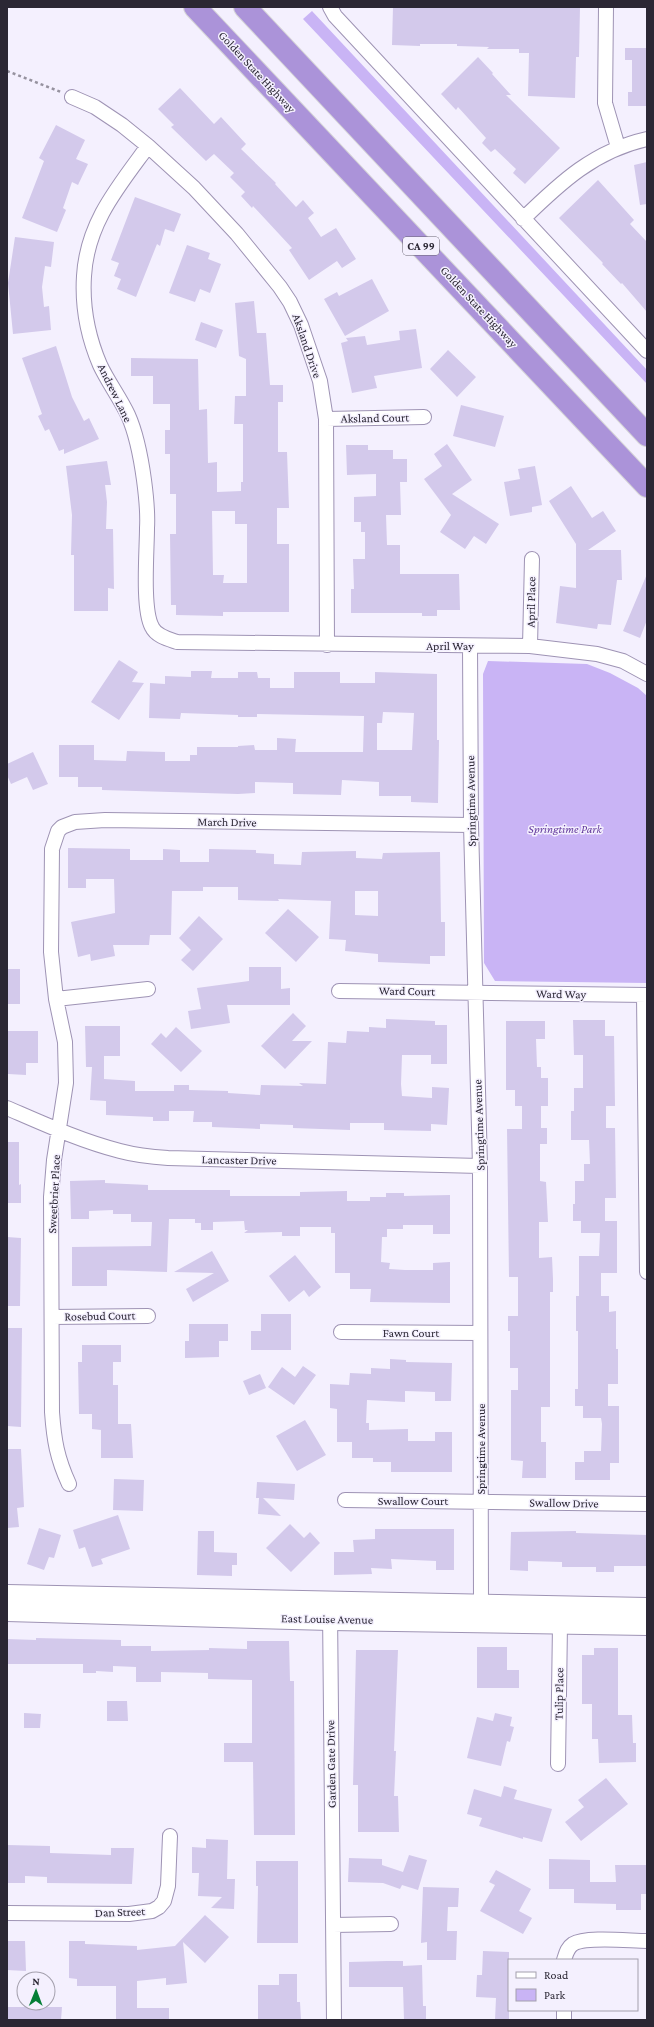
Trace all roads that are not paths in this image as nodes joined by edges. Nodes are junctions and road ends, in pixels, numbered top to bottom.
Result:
1 (195, 7) edge
2 (245, 7) edge
3 (330, 7) edge
4 (606, 7) edge
5 (72, 97) road end
6 (647, 139) edge
7 (148, 146) junction
8 (618, 147) junction
9 (523, 219) junction
10 (647, 351) edge
11 (424, 417) dead end
12 (326, 418) junction
13 (647, 435) edge
14 (647, 486) edge
15 (532, 559) dead end
16 (248, 644) joint
17 (327, 645) junction
18 (470, 646) junction
19 (530, 646) junction
20 (647, 674) edge
21 (471, 825) junction
22 (52, 904) joint
23 (148, 989) dead end
24 (339, 990) dead end
25 (475, 992) junction
26 (646, 995) edge
27 (56, 999) junction
28 (7, 1108) edge
29 (60, 1130) junction
30 (480, 1166) junction
31 (647, 1272) edge
32 (52, 1316) junction
33 (148, 1316) dead end
34 (341, 1332) dead end
35 (480, 1333) junction
36 (69, 1484) dead end
37 (345, 1500) dead end
38 (481, 1501) junction
39 (647, 1504) edge
40 (7, 1595) edge
41 (481, 1605) junction
42 (647, 1608) edge
43 (7, 1611) edge
44 (330, 1611) junction
45 (560, 1624) junction
46 (647, 1625) edge
47 (558, 1764) dead end
48 (170, 1836) dead end
49 (7, 1913) edge
50 (391, 1924) dead end
51 (333, 1925) junction
52 (647, 1941) edge
53 (564, 1959) edge
54 (334, 2020) edge

1 - 14 highway, Golden State Highway / CA 99
2 - 13 highway, CA 99
3 - 9 street
4 - 8 street
5 - 7 street, Aksland Drive
6 - 8 street
7 - 12 street, Aksland Drive
7 - 16 street, Andrew Lane
8 - 9 street
9 - 10 street
11 - 12 street, Aksland Court
12 - 17 street, Aksland Drive
15 - 19 street, April Place
16 - 17 street, April Way
17 - 18 street, April Way
18 - 19 street, April Way
18 - 21 street, Springtime Avenue
19 - 20 street, April Way
21 - 22 street, March Drive
21 - 25 street, Springtime Avenue
22 - 27 street, Sweetbrier Place
23 - 27 street
24 - 25 street, Ward Court
25 - 26 street, Ward Way
25 - 30 street, Springtime Avenue
26 - 31 street
27 - 29 street, Sweetbrier Place
28 - 29 street, Lancaster Drive
29 - 30 street, Lancaster Drive
29 - 32 street, Sweetbrier Place
30 - 35 street, Springtime Avenue
32 - 33 street, Rosebud Court
32 - 36 street, Sweetbrier Place
34 - 35 street, Fawn Court
35 - 38 street, Springtime Avenue
37 - 38 street, Swallow Court
38 - 39 street, Swallow Drive
38 - 41 street, Springtime Avenue
40 - 44 street, East Louise Avenue
41 - 42 street, East Louise Avenue
41 - 44 street, East Louise Avenue
43 - 44 street, East Louise Avenue
44 - 45 street, East Louise Avenue
44 - 51 street, Garden Gate Drive
45 - 46 street, East Louise Avenue
45 - 47 street, Tulip Place
48 - 49 street, Dan Street
50 - 51 street
51 - 54 street, Garden Gate Drive
52 - 53 street

